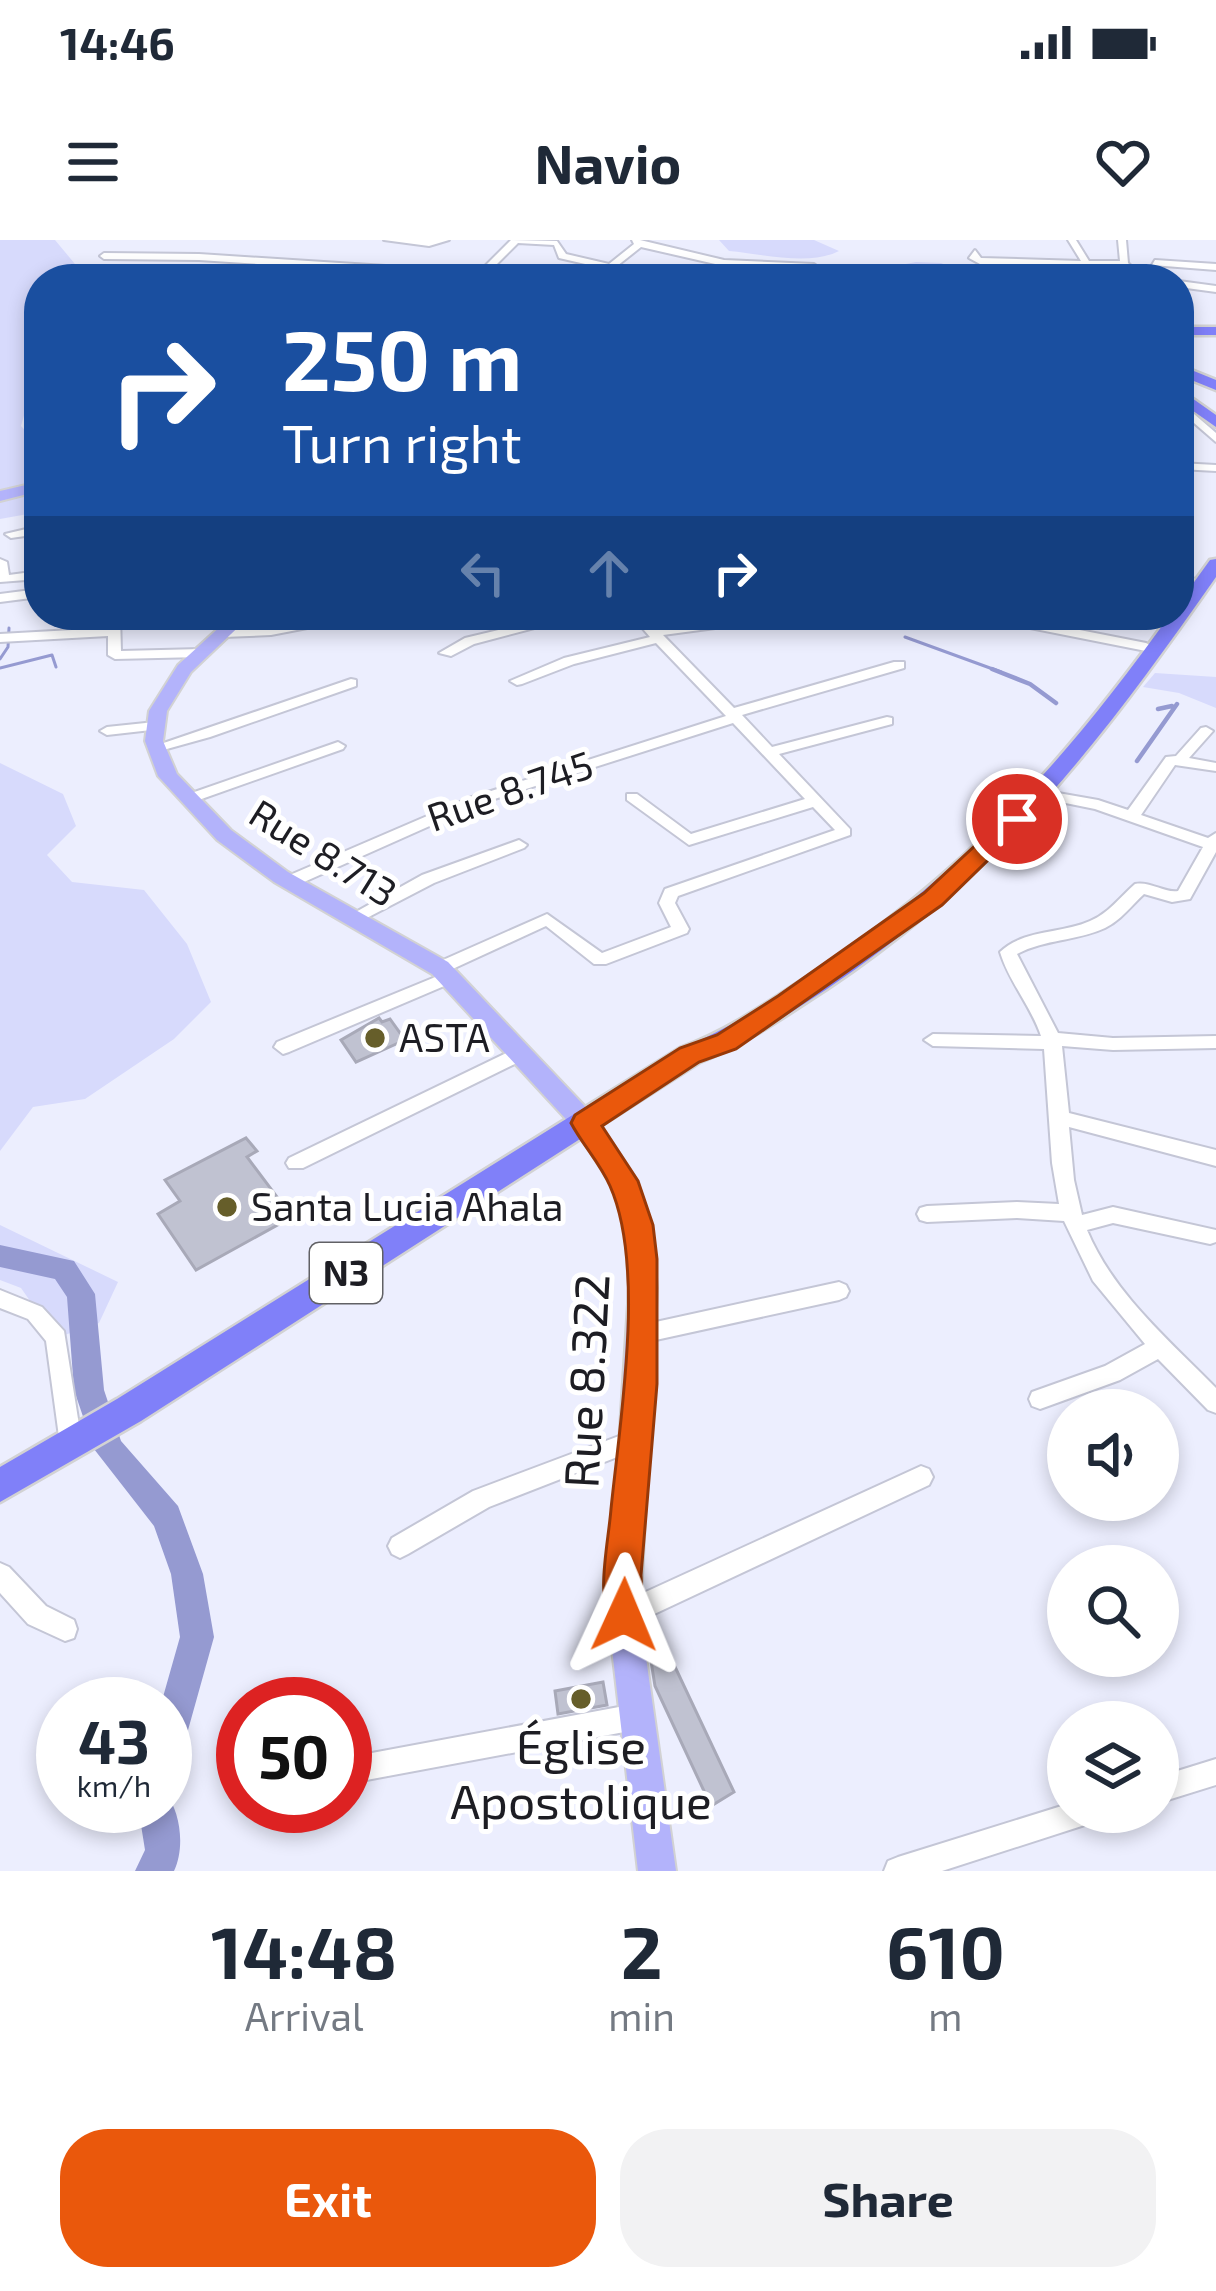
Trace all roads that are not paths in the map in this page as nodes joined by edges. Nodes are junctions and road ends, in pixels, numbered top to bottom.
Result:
1 (388, 240) edge
2 (445, 240) edge
3 (516, 240) edge
4 (1123, 240) edge
5 (637, 242) edge
6 (975, 254) dead end
7 (104, 256) dead end
8 (1155, 263) dead end
9 (300, 264) edge
10 (492, 264) edge
11 (598, 264) edge
12 (614, 264) edge
13 (746, 264) edge
14 (1060, 264) edge
15 (1124, 264) edge
16 (1170, 264) edge
17 (1194, 418) edge
18 (1216, 439) edge
19 (24, 532) edge
20 (11, 534) dead end
21 (1216, 538) edge
22 (1, 562) edge
23 (24, 577) edge
24 (1197, 579) edge
25 (226, 630) edge
26 (276, 630) edge
27 (516, 630) edge
28 (652, 630) edge
29 (672, 630) edge
30 (1060, 630) edge
31 (1157, 630) edge
32 (1163, 630) edge
33 (112, 632) joint
34 (223, 633) junction
35 (657, 635) junction
36 (0, 638) edge
37 (1146, 647) junction
38 (446, 652) dead end
39 (201, 653) junction
40 (899, 665) dead end
41 (517, 681) dead end
42 (351, 683) dead end
43 (735, 715) junction
44 (887, 721) dead end
45 (107, 731) dead end
46 (1206, 731) dead end
47 (155, 737) junction
48 (338, 746) dead end
49 (771, 752) junction
50 (1181, 759) junction
51 (1216, 767) edge
52 (1041, 794) junction
53 (632, 797) dead end
54 (188, 799) junction
55 (815, 801) junction
56 (1132, 816) junction
57 (1215, 843) edge
58 (519, 845) dead end
59 (289, 882) junction
60 (353, 918) junction
61 (445, 972) junction
62 (933, 1040) dead end
63 (1052, 1041) junction
64 (1216, 1042) edge
65 (283, 1047) dead end
66 (521, 1053) junction
67 (690, 1055) junction
68 (1061, 1118) junction
69 (585, 1123) junction
70 (1216, 1158) edge
71 (296, 1163) dead end
72 (927, 1214) dead end
73 (1073, 1219) junction
74 (1210, 1236) dead end
75 (839, 1291) dead end
76 (0, 1299) edge
77 (642, 1334) junction
78 (1162, 1346) junction
79 (1206, 1375) edge
80 (1040, 1399) dead end
81 (1216, 1403) edge
82 (635, 1440) junction
83 (71, 1444) junction
84 (921, 1477) dead end
85 (0, 1486) edge
86 (400, 1546) dead end
87 (0, 1576) edge
88 (624, 1615) junction
89 (65, 1629) dead end
90 (634, 1717) junction
91 (372, 1767) edge
92 (1216, 1772) edge
93 (1179, 1783) edge
94 (1047, 1824) edge
95 (657, 1871) edge
96 (898, 1871) edge

1 - 2 street
3 - 10 street
3 - 11 street
4 - 15 street
5 - 12 street
5 - 13 street
6 - 14 street
7 - 9 street
8 - 16 street
17 - 18 street
19 - 20 street
21 - 24 highway, N3
22 - 23 street
25 - 34 main road
26 - 34 street
27 - 38 street
28 - 35 street
29 - 35 street
30 - 37 street
31 - 37 highway, N3
32 - 52 highway, N3
33 - 36 street
33 - 39 street
34 - 39 main road
35 - 41 street
35 - 43 street
37 - 67 highway, N3
39 - 47 main road
40 - 43 street, Rue 8.745
42 - 47 street
43 - 49 street
43 - 59 street, Rue 8.745
44 - 49 street
45 - 47 street
46 - 50 street
47 - 54 main road, Rue 8.713
48 - 54 street
49 - 55 street
50 - 51 street
50 - 56 street
52 - 56 street
52 - 67 highway, N3
53 - 55 street
54 - 59 main road, Rue 8.713
55 - 61 street
56 - 57 street
57 - 63 street
58 - 60 street
59 - 60 main road, Rue 8.713
60 - 61 main road, Rue 8.713
61 - 65 street
61 - 66 main road, Rue 8.713
62 - 63 street
63 - 64 street
63 - 68 street
66 - 69 main road, Rue 8.713
66 - 71 street
67 - 69 highway, N3
68 - 70 street
68 - 73 street
69 - 77 main road, Rue 8.322
69 - 83 highway, N3
72 - 73 street
73 - 74 street
73 - 78 street
75 - 77 street
76 - 83 street
77 - 82 main road, Rue 8.322
78 - 79 street
78 - 80 street
79 - 81 street
82 - 86 street
82 - 88 main road, Rue 8.322
83 - 85 highway, N3
84 - 88 street
87 - 89 street
88 - 90 main road, Rue 8.322
90 - 91 street
90 - 95 main road, Rue 8.322
92 - 93 street
94 - 96 street

